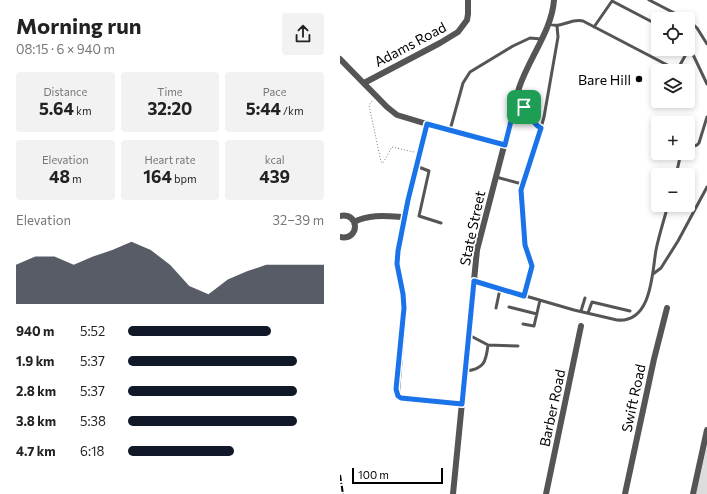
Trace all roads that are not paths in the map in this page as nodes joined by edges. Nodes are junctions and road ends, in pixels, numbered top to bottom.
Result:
1 (468, 0) edge
2 (554, 0) edge
3 (649, 0) edge
4 (613, 1) edge
5 (672, 12) edge
6 (651, 21) edge
7 (549, 24) junction
8 (557, 26) junction
9 (695, 26) edge
10 (594, 27) junction
11 (541, 39) junction
12 (707, 44) edge
13 (684, 56) edge
14 (694, 56) edge
15 (340, 59) edge
16 (364, 84) junction
17 (707, 84) edge
18 (516, 101) junction
19 (707, 117) edge
20 (427, 124) junction
21 (541, 128) junction
22 (450, 130) junction
23 (505, 145) junction
24 (695, 145) edge
25 (416, 166) junction
26 (496, 177) junction
27 (522, 184) junction
28 (707, 187) edge
29 (666, 212) edge
30 (340, 216) edge
31 (404, 217) junction
32 (354, 222) junction
33 (441, 223) dead end
34 (340, 238) edge
35 (653, 274) junction
36 (474, 281) junction
37 (500, 289) junction
38 (524, 296) junction
39 (585, 298) dead end
40 (540, 300) junction
41 (509, 307) dead end
42 (496, 308) dead end
43 (667, 308) dead end
44 (630, 311) dead end
45 (581, 312) junction
46 (588, 313) junction
47 (537, 314) junction
48 (523, 324) dead end
49 (582, 326) dead end
50 (469, 335) junction
51 (488, 345) junction
52 (518, 346) dead end
53 (466, 371) junction
54 (462, 404) junction
55 (707, 430) edge
56 (454, 494) edge
57 (546, 494) edge
58 (625, 494) edge
59 (693, 494) edge

1 - 16 street, Adams Road
2 - 7 street, State Street
3 - 5 lane
4 - 6 lane
4 - 10 lane
7 - 8 lane
7 - 11 street, State Street
8 - 10 lane
8 - 21 lane
9 - 12 lane
10 - 13 lane
11 - 18 street, State Street
11 - 22 lane
14 - 17 lane
15 - 16 street
16 - 20 street
18 - 21 lane
18 - 23 street, State Street
19 - 24 lane
20 - 22 street
20 - 25 street
21 - 27 lane
22 - 23 street
23 - 26 street, State Street
25 - 31 street
25 - 33 lane
26 - 27 lane
26 - 36 street, State Street
27 - 38 lane
28 - 35 lane
29 - 35 lane
30 - 32 street
31 - 32 street
31 - 54 street
32 - 34 street
35 - 46 lane
36 - 37 lane
36 - 50 street, State Street
37 - 38 lane
37 - 42 lane
38 - 40 lane
39 - 45 lane
40 - 45 lane
40 - 47 lane
41 - 47 lane
43 - 58 street, Swift Road
44 - 46 lane
45 - 46 lane
47 - 48 lane
49 - 57 street, Barber Road
50 - 51 lane
50 - 53 street, State Street
51 - 52 lane
51 - 53 lane
53 - 54 street, State Street
54 - 56 street, State Street
55 - 59 street

